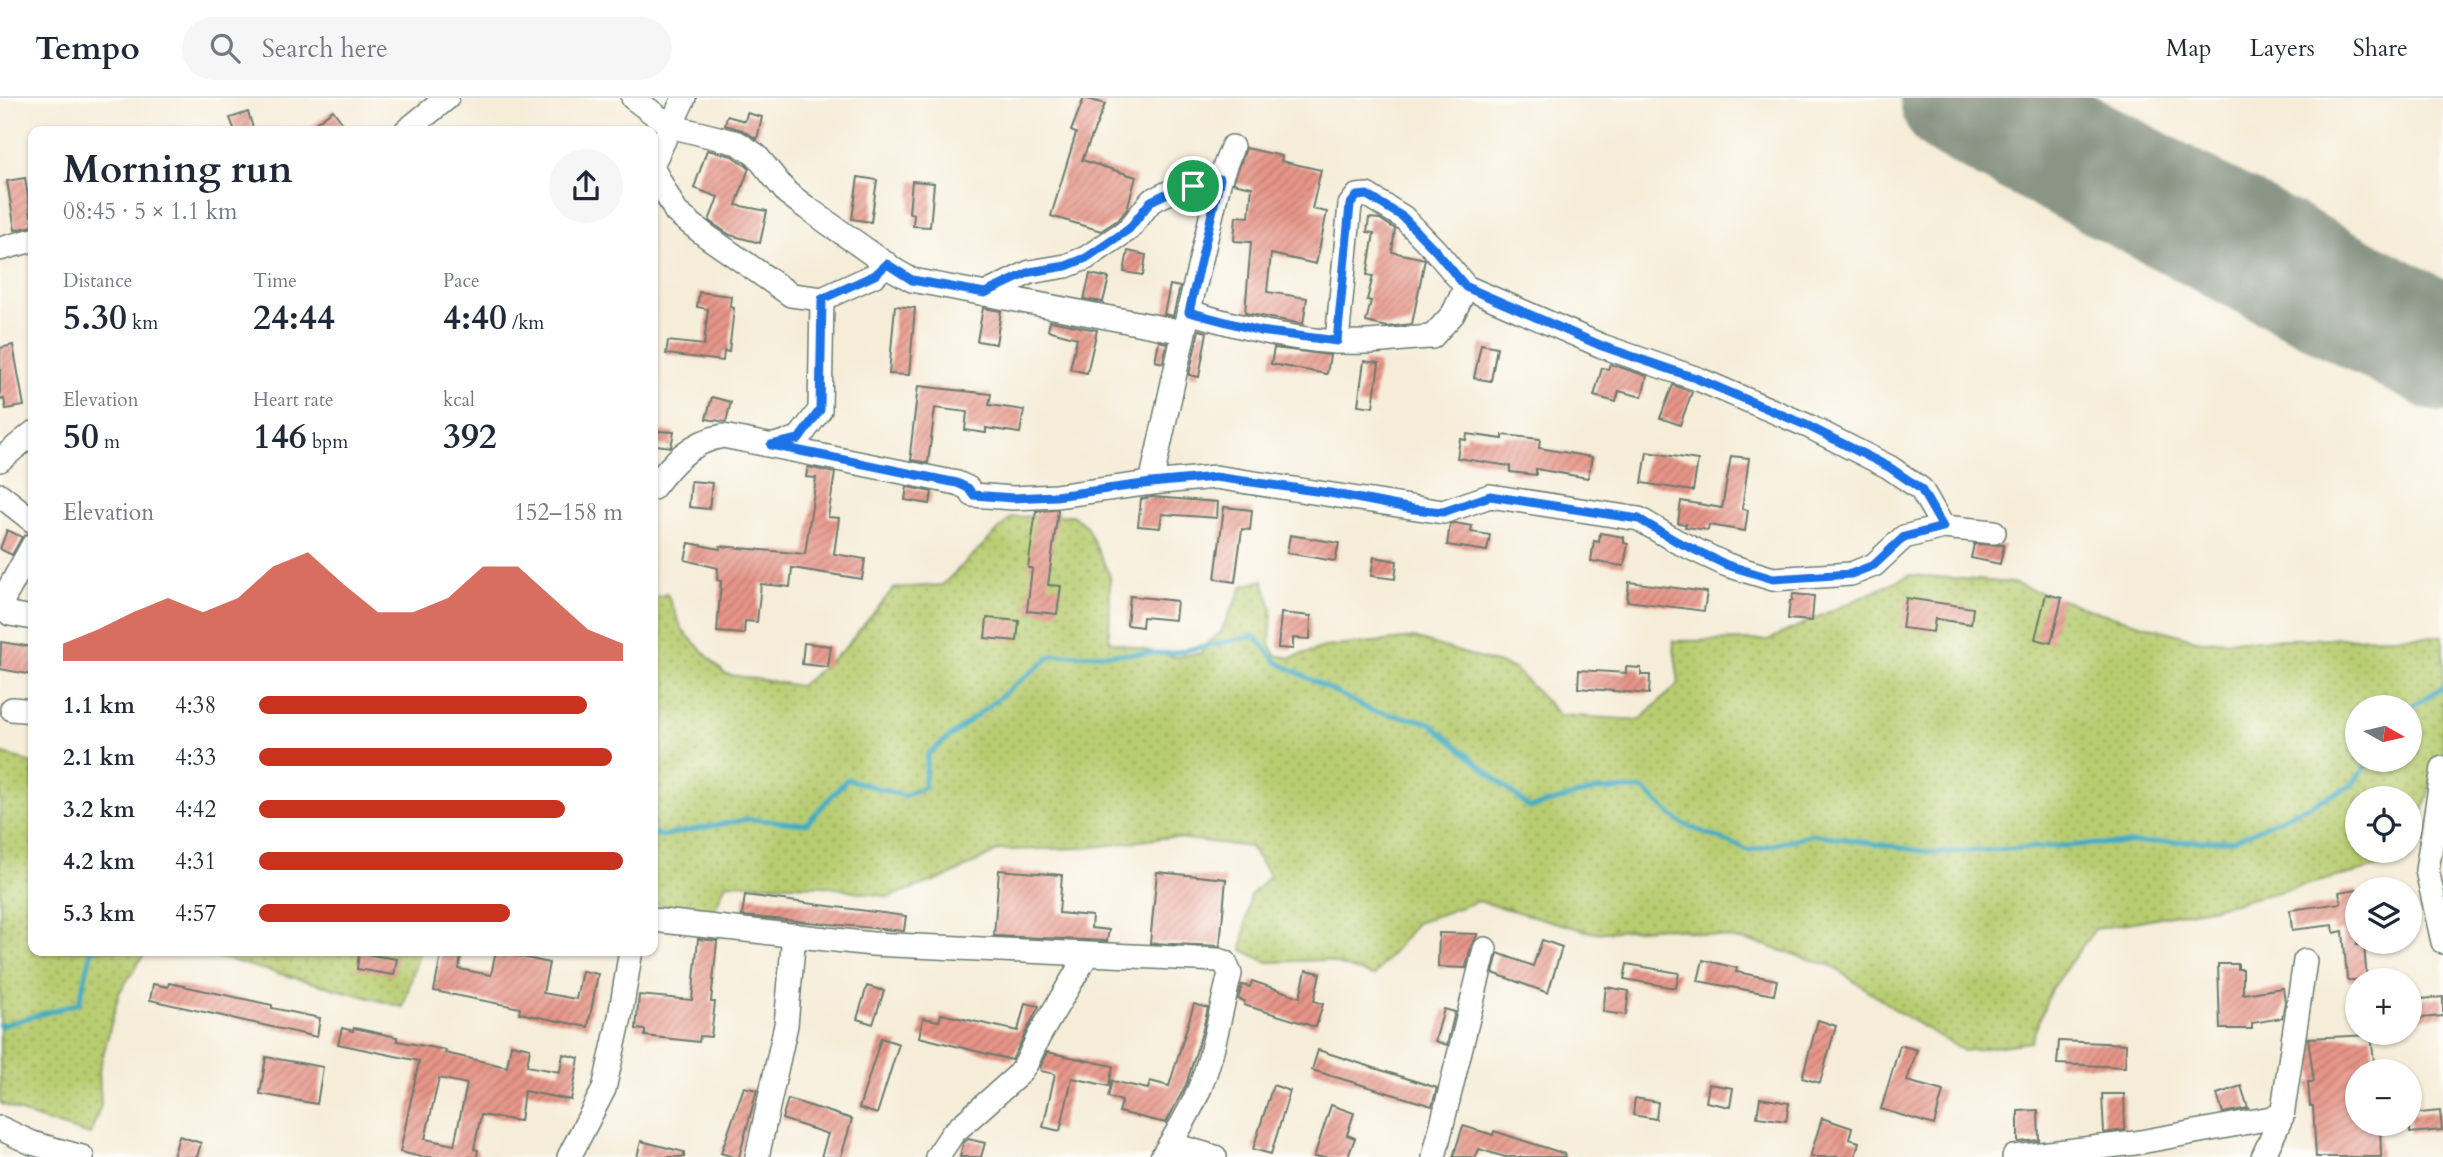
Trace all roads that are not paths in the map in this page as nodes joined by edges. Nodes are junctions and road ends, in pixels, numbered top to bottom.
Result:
1 (447, 98) edge
2 (634, 98) edge
3 (684, 98) edge
4 (412, 126) edge
5 (670, 126) junction
6 (1232, 147) dead end
7 (658, 152) edge
8 (658, 178) edge
9 (1220, 179) junction
10 (28, 241) edge
11 (0, 249) edge
12 (887, 264) junction
13 (1466, 287) junction
14 (985, 293) junction
15 (822, 299) junction
16 (1186, 322) junction
17 (1337, 341) junction
18 (28, 437) edge
19 (771, 445) junction
20 (0, 460) edge
21 (658, 481) edge
22 (1151, 483) junction
23 (0, 495) edge
24 (28, 518) edge
25 (1943, 527) junction
26 (1994, 532) dead end
27 (28, 554) edge
28 (28, 617) edge
29 (2443, 768) edge
30 (658, 921) edge
31 (794, 936) junction
32 (2443, 942) edge
33 (1485, 949) dead end
34 (1087, 955) junction
35 (630, 956) edge
36 (2305, 961) dead end
37 (2282, 1116) junction
38 (0, 1128) edge
39 (1166, 1151) edge
40 (82, 1157) edge
41 (569, 1157) edge
42 (757, 1157) edge
43 (937, 1157) edge
44 (1215, 1157) edge
45 (1434, 1157) edge
46 (2014, 1157) edge
47 (2263, 1157) edge

1 - 4 street
2 - 5 street
3 - 5 street
5 - 7 street
5 - 12 street
6 - 9 street
8 - 15 street
9 - 14 street
9 - 16 street
10 - 11 street
12 - 14 street
12 - 15 street
13 - 17 street
13 - 17 street
13 - 25 street
14 - 16 street
15 - 19 street
16 - 17 street
16 - 22 street
18 - 20 street
19 - 21 street
19 - 22 street
22 - 25 street
23 - 24 street
25 - 26 street
27 - 28 street
29 - 32 street
30 - 31 street
31 - 34 street
31 - 42 street
33 - 45 street
34 - 39 street
34 - 43 street
35 - 41 street
36 - 37 street
37 - 46 street
37 - 47 street
38 - 40 street
39 - 44 street

